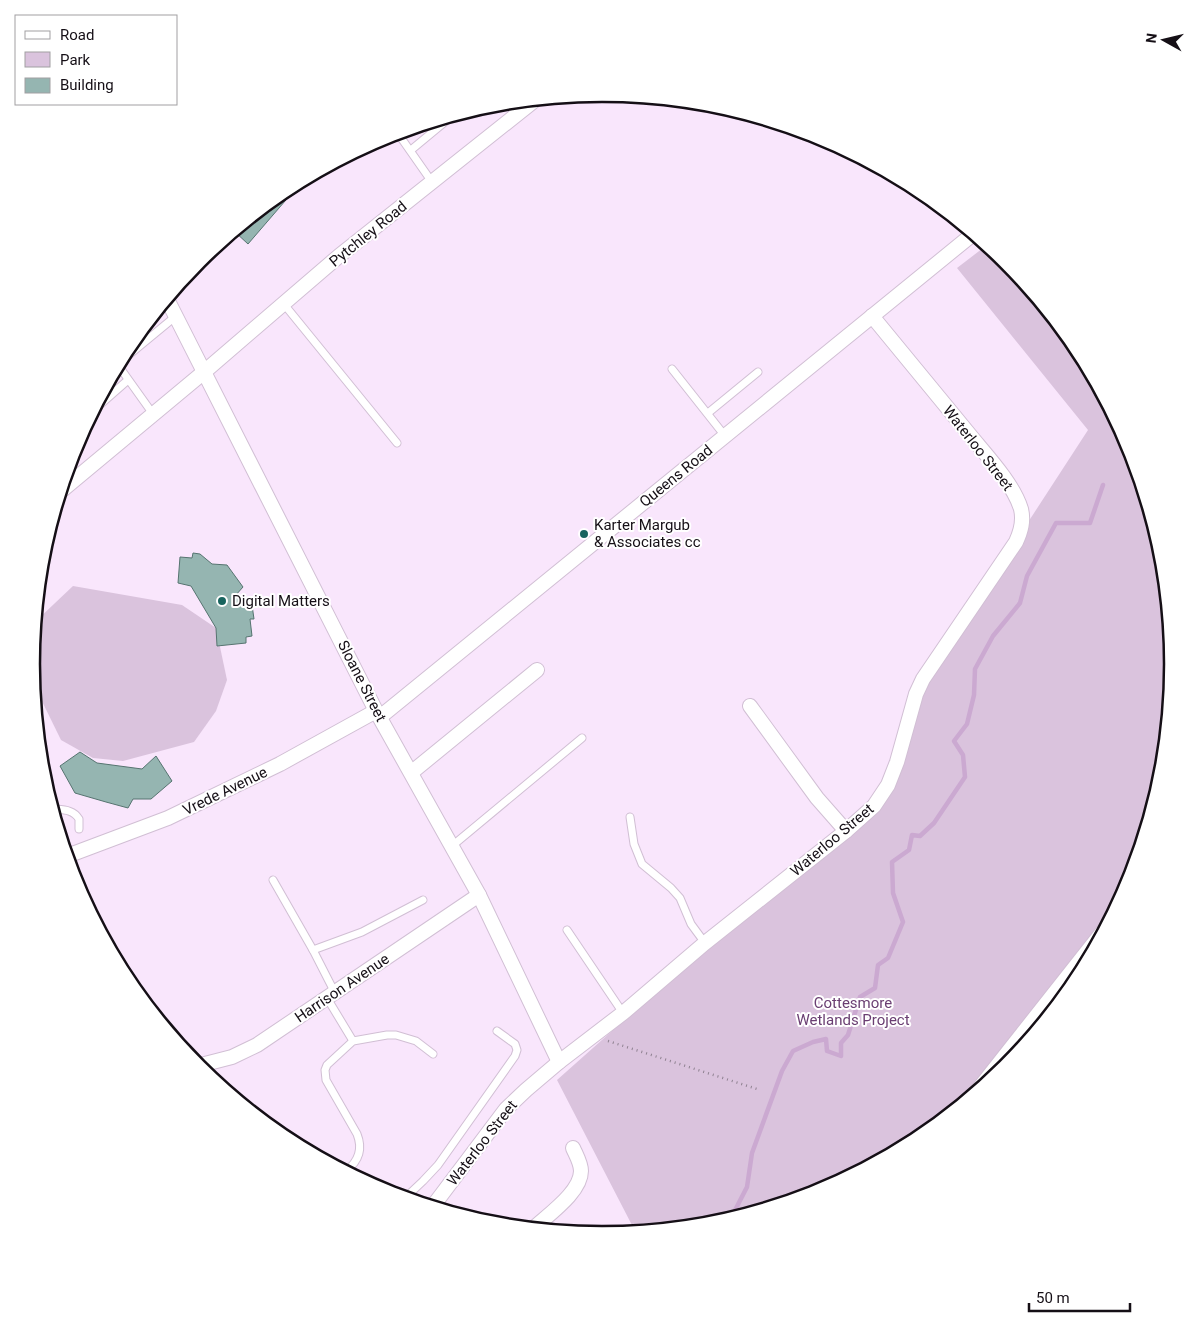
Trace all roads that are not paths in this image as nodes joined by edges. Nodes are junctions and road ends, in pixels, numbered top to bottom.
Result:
1 (525, 108) edge
2 (440, 126) edge
3 (403, 139) edge
4 (411, 150) junction
5 (432, 182) junction
6 (969, 238) edge
7 (170, 304) edge
8 (283, 304) junction
9 (176, 316) junction
10 (872, 316) junction
11 (138, 347) edge
12 (672, 369) dead end
13 (123, 371) edge
14 (204, 372) junction
15 (758, 372) dead end
16 (128, 380) junction
17 (107, 399) edge
18 (708, 413) junction
19 (153, 414) junction
20 (725, 436) junction
21 (396, 443) dead end
22 (70, 484) edge
23 (537, 670) dead end
24 (750, 706) dead end
25 (378, 714) junction
26 (582, 738) dead end
27 (412, 772) junction
28 (59, 809) edge
29 (630, 817) dead end
30 (79, 829) dead end
31 (846, 831) junction
32 (452, 846) junction
33 (73, 853) edge
34 (273, 880) dead end
35 (479, 895) junction
36 (423, 900) dead end
37 (567, 930) dead end
38 (705, 943) junction
39 (313, 950) junction
40 (1075, 967) edge
41 (331, 996) junction
42 (623, 1013) junction
43 (497, 1031) dead end
44 (353, 1041) junction
45 (1007, 1053) edge
46 (433, 1054) dead end
47 (559, 1062) junction
48 (207, 1063) edge
49 (573, 1148) dead end
50 (351, 1167) edge
51 (411, 1192) edge
52 (437, 1201) edge
53 (540, 1222) edge

1 - 5 street, Pytchley Road
2 - 4 lane
3 - 4 lane
4 - 5 lane
5 - 8 street, Pytchley Road
6 - 10 street, Queens Road
7 - 9 street, Sloane Street
8 - 14 street, Pytchley Road
8 - 21 lane
9 - 11 lane
9 - 14 street, Sloane Street
10 - 20 street, Queens Road
10 - 31 street, Waterloo Street
12 - 18 lane
13 - 16 lane
14 - 19 street, Pytchley Road
14 - 25 street, Sloane Street
15 - 18 lane
16 - 17 lane
16 - 19 lane
18 - 20 lane
19 - 22 street, Pytchley Road
20 - 25 street, Queens Road
23 - 27 street
24 - 31 street
25 - 27 street, Sloane Street
25 - 33 street, Vrede Avenue
26 - 32 lane
27 - 32 street, Sloane Street
28 - 30 lane
29 - 38 lane
31 - 38 street, Waterloo Street
32 - 35 street, Sloane Street
34 - 39 lane
35 - 41 street, Harrison Avenue
35 - 47 street, Sloane Street
36 - 39 lane
37 - 42 lane
38 - 42 street, Waterloo Street
39 - 41 lane
40 - 45 street
41 - 44 lane
41 - 48 street, Harrison Avenue
42 - 47 street, Waterloo Street
43 - 51 lane
44 - 46 lane
44 - 50 lane
47 - 52 street, Waterloo Street
49 - 53 street

